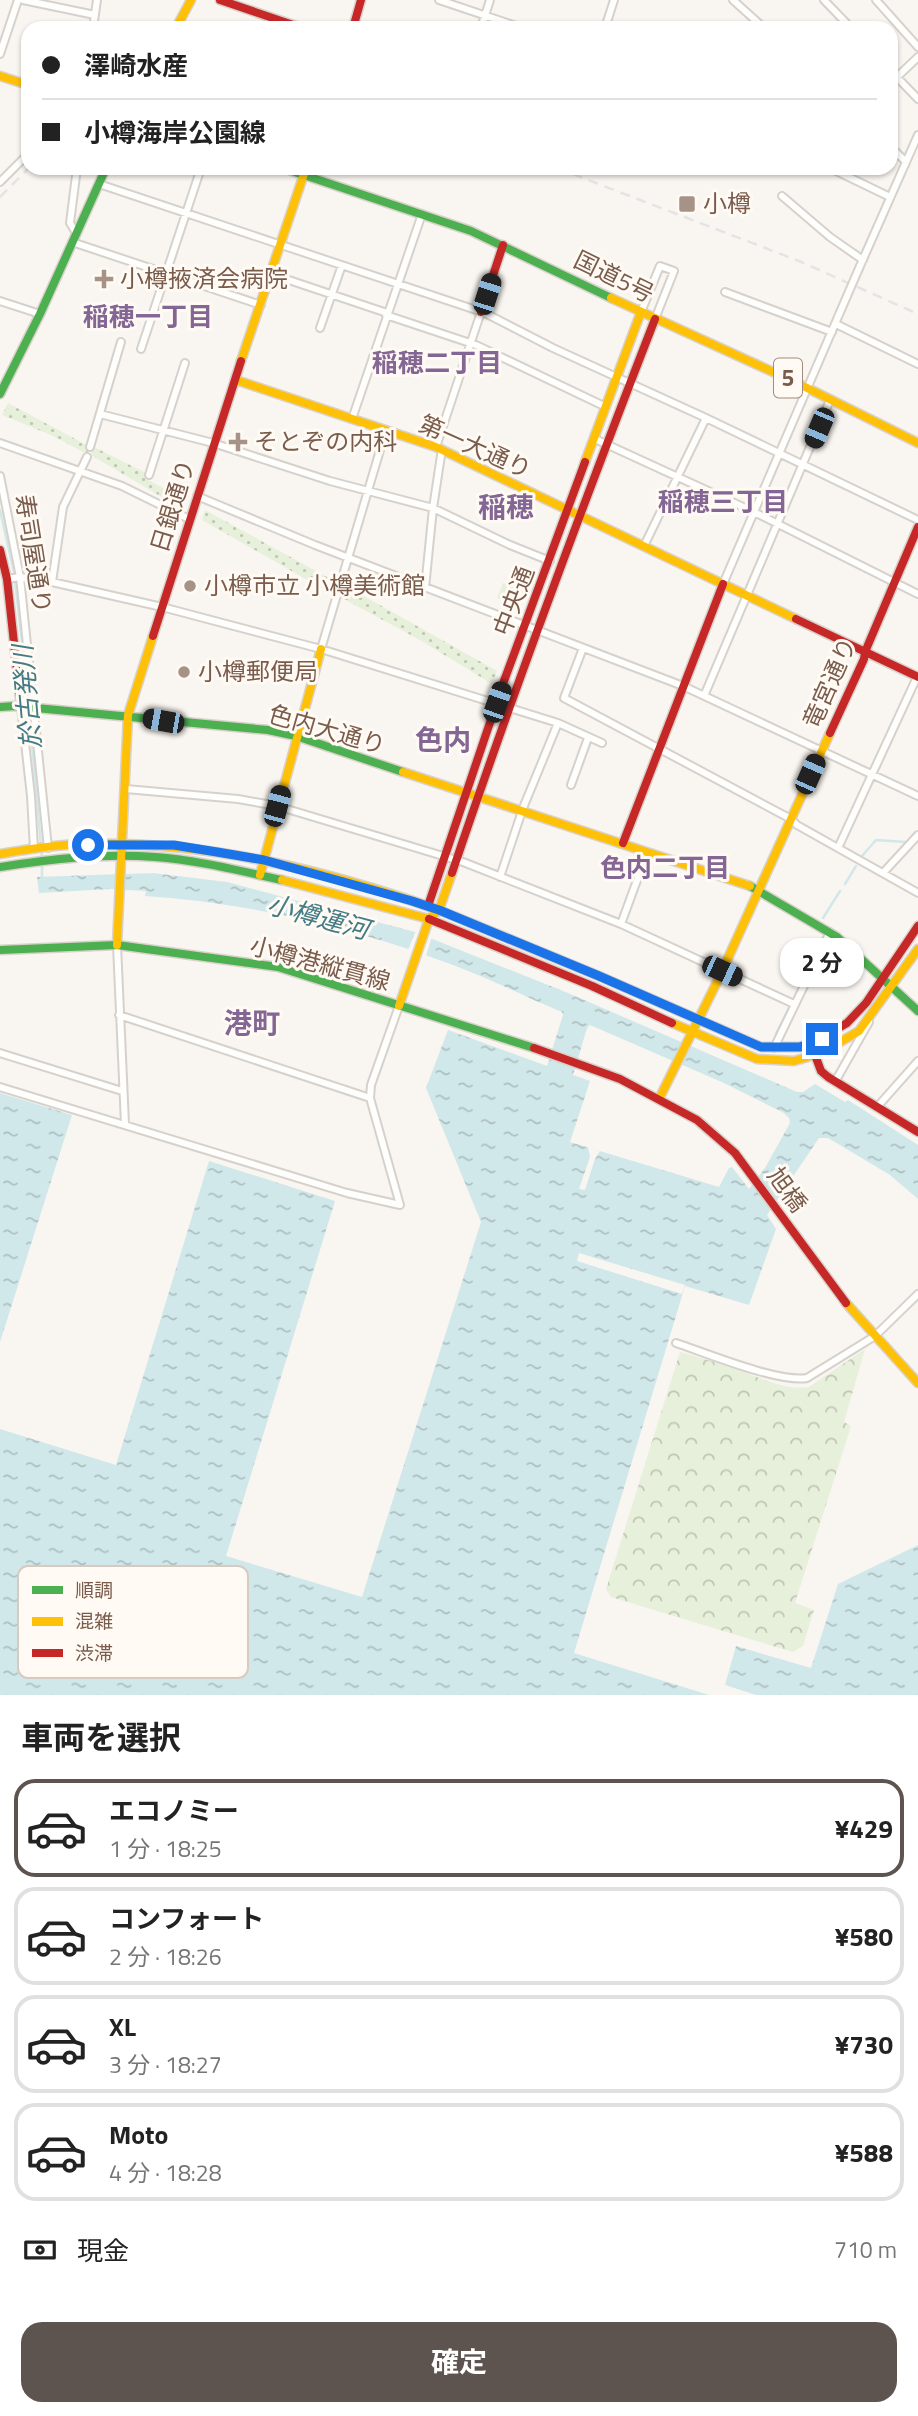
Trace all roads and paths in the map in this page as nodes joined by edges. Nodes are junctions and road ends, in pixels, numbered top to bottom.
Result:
1 (20, 0) edge
2 (97, 0) edge
3 (191, 0) edge
4 (220, 0) edge
5 (361, 0) edge
6 (439, 0) edge
7 (490, 0) edge
8 (614, 0) edge
9 (733, 0) edge
10 (824, 0) edge
11 (876, 0) edge
12 (94, 15) junction
13 (485, 15) junction
14 (94, 21) edge
15 (180, 21) edge
16 (282, 21) edge
17 (355, 21) edge
18 (483, 21) edge
19 (502, 21) edge
20 (607, 21) edge
21 (756, 21) edge
22 (844, 21) edge
23 (895, 21) edge
24 (898, 25) edge
25 (918, 47) edge
26 (0, 54) edge
27 (918, 57) edge
28 (0, 76) edge
29 (898, 76) edge
30 (898, 78) edge
31 (21, 83) edge
32 (918, 99) edge
33 (918, 135) edge
34 (898, 154) edge
35 (21, 161) edge
36 (906, 162) junction
37 (77, 175) edge
38 (103, 175) edge
39 (199, 175) edge
40 (304, 175) edge
41 (316, 175) edge
42 (844, 175) edge
43 (0, 182) edge
44 (99, 184) junction
45 (782, 196) dead end
46 (890, 197) junction
47 (187, 213) junction
48 (422, 214) junction
49 (76, 233) junction
50 (72, 242) junction
51 (280, 245) junction
52 (503, 245) junction
53 (861, 263) junction
54 (342, 265) junction
55 (166, 274) junction
56 (271, 274) junction
57 (397, 283) junction
58 (725, 292) dead end
59 (332, 294) junction
60 (0, 301) edge
61 (261, 305) junction
62 (481, 312) junction
63 (641, 313) junction
64 (40, 314) junction
65 (387, 314) junction
66 (655, 319) junction
67 (836, 324) junction
68 (320, 328) dead end
69 (832, 332) junction
70 (121, 342) dead end
71 (470, 343) junction
72 (141, 349) dead end
73 (185, 363) dead end
74 (918, 364) edge
75 (617, 378) junction
76 (236, 380) junction
77 (629, 384) junction
78 (809, 388) junction
79 (0, 394) edge
80 (830, 400) junction
81 (606, 407) junction
82 (100, 414) junction
83 (706, 418) junction
84 (352, 419) junction
85 (164, 430) junction
86 (386, 430) junction
87 (595, 439) junction
88 (0, 443) edge
89 (213, 443) junction
90 (918, 443) edge
91 (607, 445) junction
92 (90, 447) dead end
93 (439, 448) junction
94 (780, 454) junction
95 (87, 457) dead end
96 (803, 465) junction
97 (81, 472) junction
98 (149, 475) dead end
99 (0, 477) edge
100 (678, 477) junction
101 (369, 489) junction
102 (197, 496) junction
103 (2, 500) edge
104 (433, 508) junction
105 (569, 510) junction
106 (754, 512) junction
107 (580, 515) junction
108 (189, 519) junction
109 (918, 520) edge
110 (777, 524) junction
111 (918, 527) edge
112 (644, 546) junction
113 (0, 551) edge
114 (348, 558) junction
115 (550, 561) junction
116 (20, 577) junction
117 (6, 579) junction
118 (51, 582) junction
119 (894, 583) junction
120 (723, 584) junction
121 (425, 588) junction
122 (918, 594) edge
123 (747, 596) junction
124 (162, 607) junction
125 (526, 626) junction
126 (536, 630) junction
127 (583, 648) junction
128 (321, 649) junction
129 (865, 652) junction
130 (917, 677) edge
131 (683, 686) junction
132 (704, 696) junction
133 (497, 702) junction
134 (0, 707) edge
135 (508, 707) junction
136 (27, 708) junction
137 (128, 715) junction
138 (558, 723) junction
139 (296, 736) junction
140 (588, 738) junction
141 (602, 743) dead end
142 (660, 748) junction
143 (820, 751) junction
144 (871, 775) junction
145 (571, 785) dead end
146 (126, 789) junction
147 (466, 793) junction
148 (918, 796) edge
149 (476, 797) junction
150 (277, 806) junction
151 (522, 812) junction
152 (791, 819) junction
153 (918, 835) edge
154 (623, 843) junction
155 (122, 844) junction
156 (48, 848) junction
157 (838, 848) junction
158 (34, 849) junction
159 (647, 853) junction
160 (0, 854) edge
161 (121, 857) junction
162 (444, 857) junction
163 (264, 860) junction
164 (455, 860) junction
165 (0, 867) edge
166 (883, 873) junction
167 (260, 875) junction
168 (500, 877) junction
169 (759, 890) junction
170 (918, 893) edge
171 (428, 906) junction
172 (439, 910) junction
173 (429, 919) junction
174 (621, 924) junction
175 (918, 926) edge
176 (830, 932) junction
177 (117, 946) junction
178 (918, 949) edge
179 (0, 950) edge
180 (722, 971) junction
181 (882, 980) junction
182 (891, 987) junction
183 (794, 1004) junction
184 (399, 1006) junction
185 (918, 1011) edge
186 (119, 1015) junction
187 (872, 1017) junction
188 (699, 1021) junction
189 (694, 1032) junction
190 (774, 1048) junction
191 (0, 1053) edge
192 (814, 1055) junction
193 (918, 1061) edge
194 (836, 1080) junction
195 (0, 1087) edge
196 (122, 1091) junction
197 (370, 1098) junction
198 (659, 1099) junction
199 (878, 1106) junction
200 (125, 1124) junction
201 (918, 1132) edge
202 (918, 1294) edge
203 (875, 1336) junction
204 (676, 1343) dead end
205 (918, 1383) edge

1 - 12 street
1 - 26 street
2 - 12 street
3 - 15 main road
4 - 16 main road
5 - 17 main road
6 - 13 street
7 - 13 street
8 - 20 street
9 - 21 street
10 - 22 street
11 - 23 street
12 - 14 street
13 - 18 street
13 - 19 street
24 - 25 street
27 - 29 street
28 - 31 main road
30 - 32 street
33 - 36 street
34 - 36 street
35 - 43 street
36 - 46 street
37 - 49 street
38 - 44 main road
39 - 47 street
40 - 51 main road, 日銀通り
41 - 48 main road, 国道5号 / 5
42 - 46 street
44 - 47 street
44 - 49 main road
45 - 53 street
46 - 53 street
47 - 51 street
47 - 55 street
48 - 52 main road, 国道5号 / 5
48 - 57 street
49 - 50 main road
50 - 55 street
50 - 64 main road
51 - 54 street
51 - 56 main road, 日銀通り
52 - 62 main road
52 - 63 main road, 国道5号 / 5
53 - 67 street, bridge
54 - 57 street
54 - 59 street
55 - 61 street
55 - 72 street
56 - 59 street
56 - 61 main road, 日銀通り
57 - 62 street
57 - 65 street
58 - 69 street
59 - 65 street
59 - 68 street
60 - 64 street
61 - 76 main road, 日銀通り
62 - 71 street
62 - 75 street
63 - 66 main road, 国道5号 / 5
63 - 66 street
63 - 75 main road, 中央通
64 - 79 main road
65 - 71 street
65 - 84 street
66 - 77 main road, 中央通
66 - 78 main road, 国道5号 / 5
67 - 69 street
67 - 74 street
69 - 78 street
70 - 82 street
71 - 81 street
71 - 93 street
73 - 85 street
75 - 77 street
75 - 81 main road, 中央通
76 - 84 main road, 第一大通り
76 - 89 main road, 日銀通り
77 - 83 street
77 - 91 main road, 中央通
78 - 80 main road, 国道5号 / 5
78 - 94 street
80 - 90 main road, 国道5号 / 5
80 - 96 street
81 - 87 main road, 中央通
82 - 85 street
82 - 92 street
83 - 94 street
83 - 100 street
84 - 86 main road, 第一大通り
85 - 89 street
85 - 98 street
86 - 93 main road, 第一大通り
86 - 101 street
87 - 91 street
87 - 105 main road, 中央通
88 - 97 street
89 - 101 street
89 - 102 main road, 日銀通り
91 - 100 street
91 - 107 main road, 中央通
93 - 104 street
93 - 105 main road, 第一大通り
94 - 96 street
94 - 106 street
95 - 97 street
96 - 109 street
96 - 110 street
97 - 108 street
97 - 118 street
99 - 103 street, 寿司屋通り
100 - 106 street
100 - 112 street
101 - 104 street
101 - 114 street
102 - 108 main road, 日銀通り
102 - 114 street
103 - 116 street, 寿司屋通り
104 - 115 street
104 - 121 street
105 - 107 main road, 第一大通り
105 - 115 main road, 中央通
106 - 110 street
106 - 120 street
107 - 112 main road, 第一大通り
107 - 126 main road, 中央通
108 - 124 main road, 日銀通り
110 - 119 street
110 - 123 street
111 - 119 main road, 竜宮通り
112 - 120 main road, 第一大通り
113 - 117 main road, 寿司屋通り
114 - 121 street
114 - 128 street
115 - 125 main road, 中央通
116 - 117 street
116 - 118 street
116 - 136 street, 寿司屋通り
117 - 136 main road, 寿司屋通り
118 - 124 street
119 - 122 street
119 - 129 main road, 竜宮通り
120 - 123 main road, 第一大通り
120 - 131 main road
121 - 125 street
123 - 129 main road, 第一大通り
123 - 132 street
124 - 128 street
124 - 137 main road, 日銀通り
125 - 126 street
125 - 133 main road, 中央通
126 - 127 street
126 - 135 main road, 中央通
127 - 131 street
127 - 142 street
128 - 133 street
128 - 139 main road
129 - 130 main road, 第一大通り
129 - 143 main road, 竜宮通り
130 - 144 street
131 - 132 street
131 - 142 main road
132 - 143 street
133 - 135 street
133 - 147 main road, 中央通
134 - 136 main road, 色内大通り
135 - 138 street
135 - 149 main road, 中央通
136 - 137 main road, 色内大通り
136 - 156 street, 寿司屋通り
136 - 158 street, 寿司屋通り
137 - 139 main road, 色内大通り
137 - 146 main road, 日銀通り
138 - 140 street
138 - 151 street
139 - 147 main road, 色内大通り
139 - 150 main road
140 - 141 street
140 - 145 street
142 - 152 street
142 - 154 main road
143 - 144 street
143 - 152 main road, 竜宮通り
144 - 148 street
144 - 157 street
146 - 150 street
146 - 155 main road, 日銀通り
147 - 149 main road, 色内大通り
147 - 162 main road, 中央通
149 - 151 main road, 色内大通り
149 - 164 main road, 中央通
150 - 162 street
150 - 163 main road
151 - 154 main road, 色内大通り
151 - 168 street
152 - 157 street
152 - 169 main road, 竜宮通り
153 - 166 street
154 - 159 main road, 色内大通り
155 - 156 main road
155 - 161 main road, 日銀通り
155 - 163 main road
156 - 158 main road
157 - 166 street
158 - 160 main road
159 - 169 main road, 色内大通り
159 - 174 street
161 - 165 main road
161 - 167 main road
161 - 177 main road, 日銀通り
162 - 164 street
162 - 171 main road, 中央通
163 - 167 main road
163 - 171 main road
164 - 168 street
164 - 172 main road, 中央通
166 - 170 street
167 - 173 main road
168 - 174 street
169 - 176 main road, 色内大通り
169 - 180 main road, 竜宮通り
171 - 172 main road
171 - 173 main road
172 - 173 main road
172 - 188 main road
173 - 184 main road
173 - 189 main road
174 - 180 street
175 - 181 main road
176 - 181 main road, 色内大通り
176 - 183 street
177 - 179 main road, 小樽港縦貫線
177 - 184 main road, 小樽港縦貫線
177 - 186 street
178 - 182 main road
180 - 183 street
180 - 188 main road, 竜宮通り
181 - 182 main road, 色内大通り
181 - 190 main road
182 - 185 main road, 色内大通り
182 - 187 main road
183 - 190 street
184 - 197 street
184 - 198 main road, 小樽港縦貫線
186 - 196 street
186 - 197 street
187 - 192 main road
187 - 194 street
188 - 189 main road, 竜宮通り
188 - 190 main road
189 - 192 main road
189 - 198 main road, 竜宮通り
191 - 196 street
192 - 194 main road
193 - 199 street
194 - 199 main road
195 - 200 street
196 - 200 street
197 - 200 street
198 - 203 main road, 旭橋
199 - 201 main road
202 - 203 street
203 - 204 street
203 - 205 main road, 旭橋

